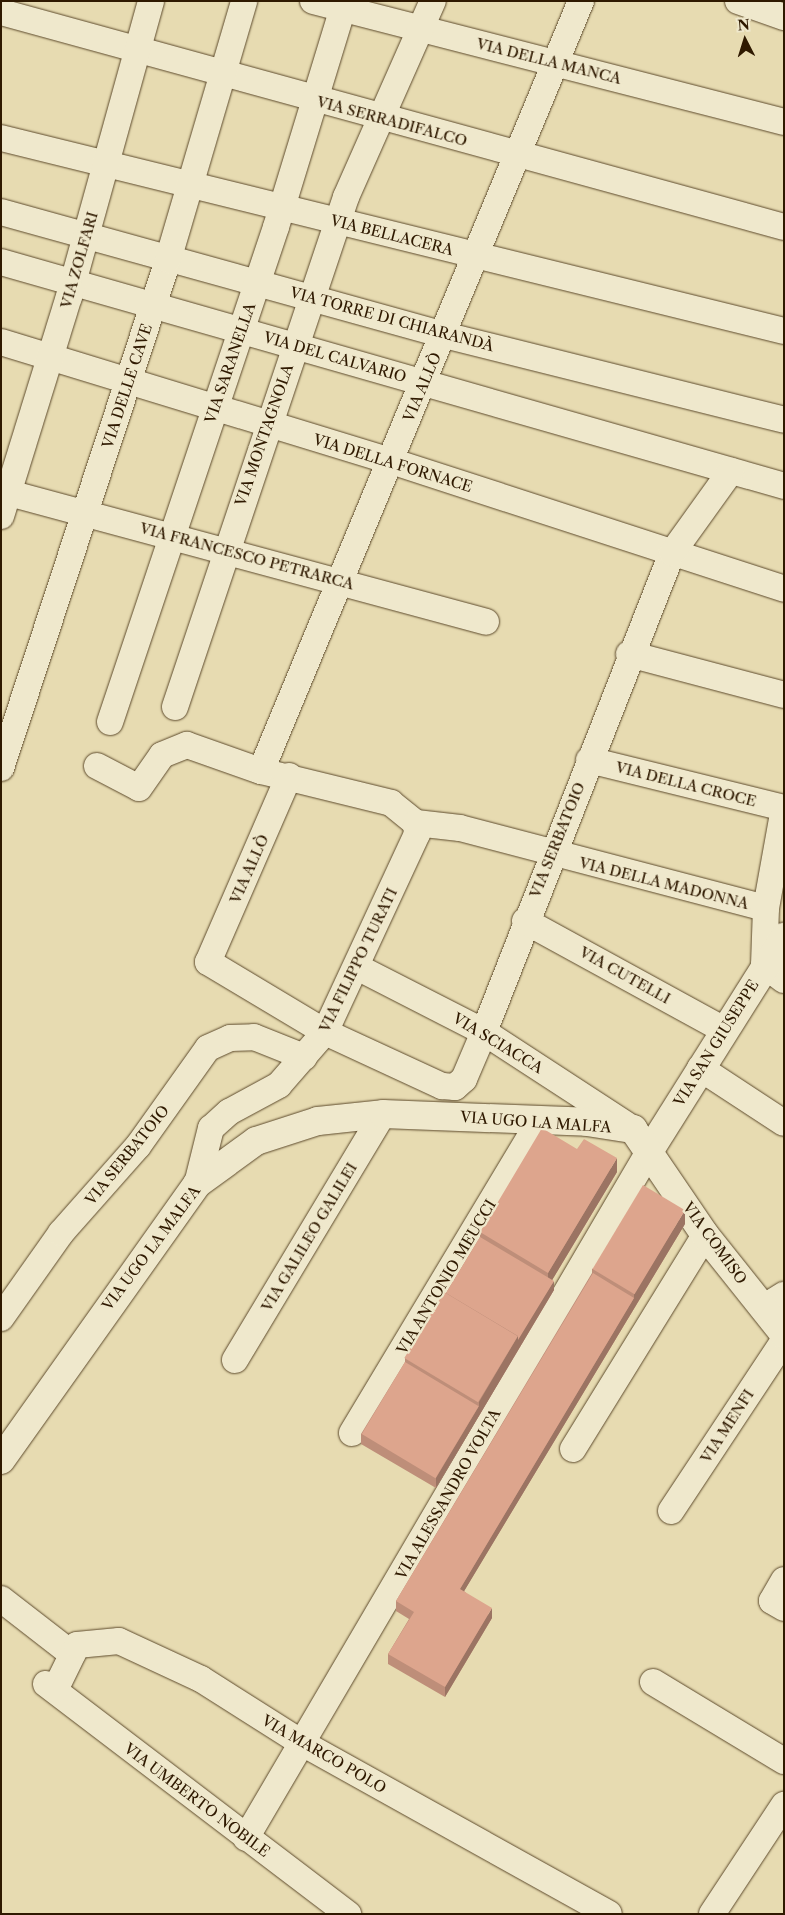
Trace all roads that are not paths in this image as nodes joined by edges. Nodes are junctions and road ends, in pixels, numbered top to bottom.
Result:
1 (151, 1) edge
2 (244, 1) edge
3 (313, 1) edge
4 (433, 1) edge
5 (581, 1) edge
6 (738, 1) edge
7 (344, 5) edge
8 (1, 12) edge
9 (784, 17) edge
10 (419, 28) junction
11 (138, 48) junction
12 (556, 63) junction
13 (222, 76) junction
14 (315, 99) junction
15 (381, 117) junction
16 (784, 122) edge
17 (1, 138) edge
18 (519, 156) junction
19 (105, 164) junction
20 (190, 182) junction
21 (283, 204) junction
22 (1, 212) edge
23 (338, 222) junction
24 (784, 227) edge
25 (85, 236) junction
26 (478, 257) junction
27 (168, 260) junction
28 (1, 262) edge
29 (257, 282) junction
30 (73, 283) junction
31 (311, 298) junction
32 (152, 308) junction
33 (241, 330) junction
34 (784, 331) edge
35 (444, 335) junction
36 (1, 342) edge
37 (295, 347) junction
38 (50, 357) junction
39 (128, 383) junction
40 (424, 383) junction
41 (214, 410) junction
42 (784, 420) edge
43 (268, 426) junction
44 (391, 461) junction
45 (731, 472) junction
46 (784, 486) edge
47 (5, 504) edge
48 (85, 514) junction
49 (172, 535) junction
50 (225, 550) junction
51 (672, 553) junction
52 (342, 582) junction
53 (784, 589) edge
54 (486, 622) dead end
55 (629, 654) junction
56 (784, 695) edge
57 (175, 707) dead end
58 (110, 722) dead end
59 (589, 760) junction
60 (97, 766) dead end
61 (1, 768) edge
62 (261, 771) junction
63 (289, 776) junction
64 (784, 808) edge
65 (416, 823) junction
66 (551, 856) junction
67 (766, 908) junction
68 (526, 921) junction
69 (784, 936) edge
70 (357, 967) junction
71 (774, 973) edge
72 (724, 1030) junction
73 (325, 1032) junction
74 (484, 1032) junction
75 (304, 1056) junction
76 (700, 1068) junction
77 (382, 1114) junction
78 (540, 1120) junction
79 (784, 1123) edge
80 (633, 1129) junction
81 (650, 1150) junction
82 (197, 1184) junction
83 (706, 1235) junction
84 (773, 1301) edge
85 (1, 1318) edge
86 (784, 1334) edge
87 (784, 1340) edge
88 (234, 1360) dead end
89 (352, 1434) dead end
90 (573, 1449) dead end
91 (1, 1460) edge
92 (671, 1512) dead end
93 (1, 1598) edge
94 (72, 1654) junction
95 (653, 1682) dead end
96 (302, 1743) junction
97 (784, 1762) edge
98 (784, 1805) edge
99 (246, 1838) junction
100 (348, 1914) edge
101 (609, 1914) edge
102 (712, 1914) edge

1 - 11 street, VIA ZOLFARI
2 - 13 street, VIA DELLE CAVE
3 - 7 street, VIA DELLA MANCA
4 - 10 street, VIA MONTAGNOLA
5 - 12 street, VIA ALLÒ
6 - 9 street
7 - 10 street, VIA DELLA MANCA
7 - 14 street, VIA SARANELLA
8 - 11 street, VIA SERRADIFALCO
10 - 12 street, VIA DELLA MANCA
10 - 15 street, VIA MONTAGNOLA
11 - 13 street, VIA SERRADIFALCO
11 - 19 street, VIA ZOLFARI
12 - 16 street, VIA DELLA MANCA
12 - 18 street, VIA ALLÒ
13 - 14 street, VIA SERRADIFALCO
13 - 20 street, VIA DELLE CAVE
14 - 15 street, VIA SERRADIFALCO
14 - 21 street, VIA SARANELLA
15 - 18 street, VIA SERRADIFALCO
15 - 23 street, VIA MONTAGNOLA
17 - 19 street, VIA BELLACERA
18 - 24 street, VIA SERRADIFALCO
18 - 26 street, VIA ALLÒ
19 - 20 street, VIA BELLACERA
19 - 25 street, VIA ZOLFARI
20 - 21 street, VIA BELLACERA
20 - 27 street, VIA DELLE CAVE
21 - 23 street, VIA BELLACERA
21 - 29 street, VIA SARANELLA
22 - 25 street, VIA TORRE DI CHIARANDÀ
23 - 26 street, VIA BELLACERA
23 - 31 street, VIA MONTAGNOLA
25 - 27 street, VIA TORRE DI CHIARANDÀ
25 - 30 street, VIA ZOLFARI
26 - 34 street, VIA BELLACERA
26 - 35 street, VIA ALLÒ
27 - 29 street, VIA TORRE DI CHIARANDÀ
27 - 32 street, VIA DELLE CAVE
28 - 30 street, VIA DEL CALVARIO
29 - 31 street, VIA TORRE DI CHIARANDÀ
29 - 33 street, VIA SARANELLA
30 - 32 street, VIA DEL CALVARIO
30 - 38 street, VIA ZOLFARI
31 - 35 street, VIA TORRE DI CHIARANDÀ
31 - 37 street, VIA MONTAGNOLA
32 - 33 street, VIA DEL CALVARIO
32 - 39 street, VIA DELLE CAVE
33 - 37 street, VIA DEL CALVARIO
33 - 41 street, VIA SARANELLA
35 - 40 street, VIA ALLÒ
35 - 42 street, VIA TORRE DI CHIARANDÀ
36 - 38 street, VIA DELLA FORNACE
37 - 40 street, VIA DEL CALVARIO
37 - 43 street, VIA MONTAGNOLA
38 - 39 street, VIA DELLA FORNACE
38 - 47 street, VIA ZOLFARI
39 - 41 street, VIA DELLA FORNACE
39 - 48 street, VIA DELLE CAVE
40 - 44 street, VIA ALLÒ
40 - 45 street, VIA DEL CALVARIO
41 - 43 street, VIA DELLA FORNACE
41 - 49 street, VIA SARANELLA
43 - 44 street, VIA DELLA FORNACE
43 - 50 street, VIA MONTAGNOLA
44 - 51 street, VIA DELLA FORNACE
44 - 52 street, VIA ALLÒ
45 - 46 street, VIA DEL CALVARIO
45 - 51 street, VIA SERBATOIO
47 - 48 street, VIA FRANCESCO PETRARCA
48 - 49 street, VIA FRANCESCO PETRARCA
48 - 61 street, VIA DELLE CAVE
49 - 50 street, VIA FRANCESCO PETRARCA
49 - 58 street, VIA SARANELLA
50 - 52 street, VIA FRANCESCO PETRARCA
50 - 57 street, VIA MONTAGNOLA
51 - 53 street, VIA DELLA FORNACE
51 - 55 street, VIA SERBATOIO
52 - 54 street, VIA FRANCESCO PETRARCA
52 - 62 street, VIA ALLÒ
55 - 56 street
55 - 59 street, VIA SERBATOIO
59 - 64 street, VIA DELLA CROCE
59 - 66 street, VIA SERBATOIO
60 - 62 street
62 - 63 street
63 - 65 street
63 - 73 street, VIA ALLÒ
64 - 67 street
65 - 66 street, VIA DELLA MADONNA
65 - 70 street, VIA FILIPPO TURATI
66 - 67 street, VIA DELLA MADONNA
66 - 68 street, VIA SERBATOIO
67 - 71 street
68 - 72 street, VIA CUTELLI
68 - 74 street, VIA SERBATOIO
69 - 71 street, VIA SAN GIUSEPPE
70 - 73 street, VIA FILIPPO TURATI
70 - 74 street, VIA SCIACCA
71 - 72 street, VIA SAN GIUSEPPE
72 - 76 street, VIA SAN GIUSEPPE
73 - 74 street, VIA SERBATOIO
73 - 75 street, VIA FILIPPO TURATI
74 - 80 street, VIA SCIACCA
75 - 82 street, VIA FILIPPO TURATI
75 - 85 street, VIA SERBATOIO
76 - 79 street
76 - 81 street, VIA SAN GIUSEPPE
77 - 78 street, VIA UGO LA MALFA
77 - 82 street, VIA UGO LA MALFA
77 - 88 street, VIA GALILEO GALILEI
78 - 80 street, VIA UGO LA MALFA
78 - 89 street, VIA ANTONIO MEUCCI
80 - 81 street, VIA UGO LA MALFA
81 - 83 street, VIA COMISO
81 - 96 street, VIA ALESSANDRO VOLTA
82 - 91 street, VIA UGO LA MALFA
83 - 84 street, VIA COMISO
83 - 90 street
84 - 86 street, VIA COMISO
87 - 92 street, VIA MENFI
93 - 94 street
94 - 96 street, VIA MARCO POLO
94 - 99 street, VIA UMBERTO NOBILE
95 - 97 street
96 - 99 street, VIA ALESSANDRO VOLTA
96 - 101 street, VIA MARCO POLO
98 - 102 street
99 - 100 street, VIA UMBERTO NOBILE

